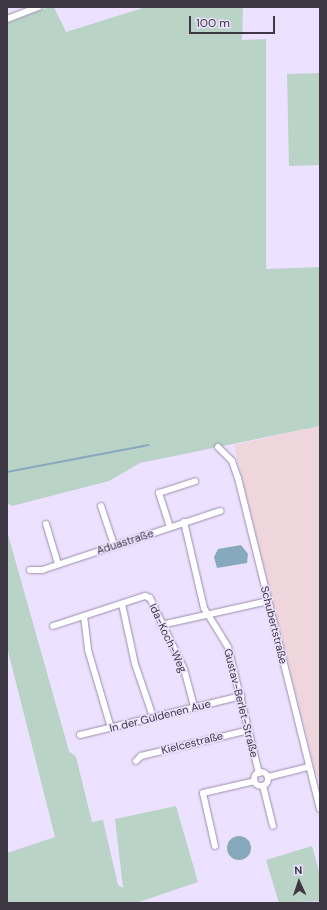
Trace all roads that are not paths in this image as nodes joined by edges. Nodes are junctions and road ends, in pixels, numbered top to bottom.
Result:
1 (39, 7) edge
2 (7, 19) edge
3 (218, 447) dead end
4 (195, 481) dead end
5 (101, 506) dead end
6 (220, 511) dead end
7 (184, 522) junction
8 (46, 524) dead end
9 (170, 527) junction
10 (114, 545) junction
11 (58, 564) junction
12 (30, 570) dead end
13 (268, 601) junction
14 (122, 604) junction
15 (207, 614) junction
16 (84, 616) junction
17 (161, 625) junction
18 (53, 626) dead end
19 (241, 696) junction
20 (194, 707) junction
21 (153, 717) junction
22 (112, 728) junction
23 (249, 730) junction
24 (80, 735) dead end
25 (136, 761) dead end
26 (308, 767) junction
27 (259, 773) junction
28 (268, 777) junction
29 (255, 781) junction
30 (263, 786) junction
31 (320, 809) edge
32 (273, 826) dead end
33 (215, 846) dead end

1 - 2 street
3 - 13 street, Schubertstraße
4 - 9 street
5 - 10 street
6 - 7 street, Aduastraße
7 - 9 street, Aduastraße
7 - 15 street, Gustav-Berlet-Straße
8 - 11 street
9 - 10 street, Aduastraße
10 - 11 street, Aduastraße
11 - 12 street, Aduastraße
13 - 15 street
13 - 26 street, Schubertstraße
14 - 16 street, Ida-Koch-Weg
14 - 17 street, Ida-Koch-Weg
14 - 21 street
15 - 17 street
15 - 19 street, Gustav-Berlet-Straße
16 - 18 street, Ida-Koch-Weg
16 - 22 street
17 - 20 street, Ida-Koch-Weg
19 - 20 street, In der Güldenen Aue
19 - 23 street, Gustav-Berlet-Straße
20 - 21 street, In der Güldenen Aue
21 - 22 street, In der Güldenen Aue
22 - 24 street, In der Güldenen Aue
23 - 25 street, Kielcestraße
23 - 27 street, Gustav-Berlet-Straße
26 - 28 street
26 - 31 street, Schubertstraße
27 - 28 street
27 - 29 street
28 - 30 street
29 - 30 street
29 - 33 street
30 - 32 street

